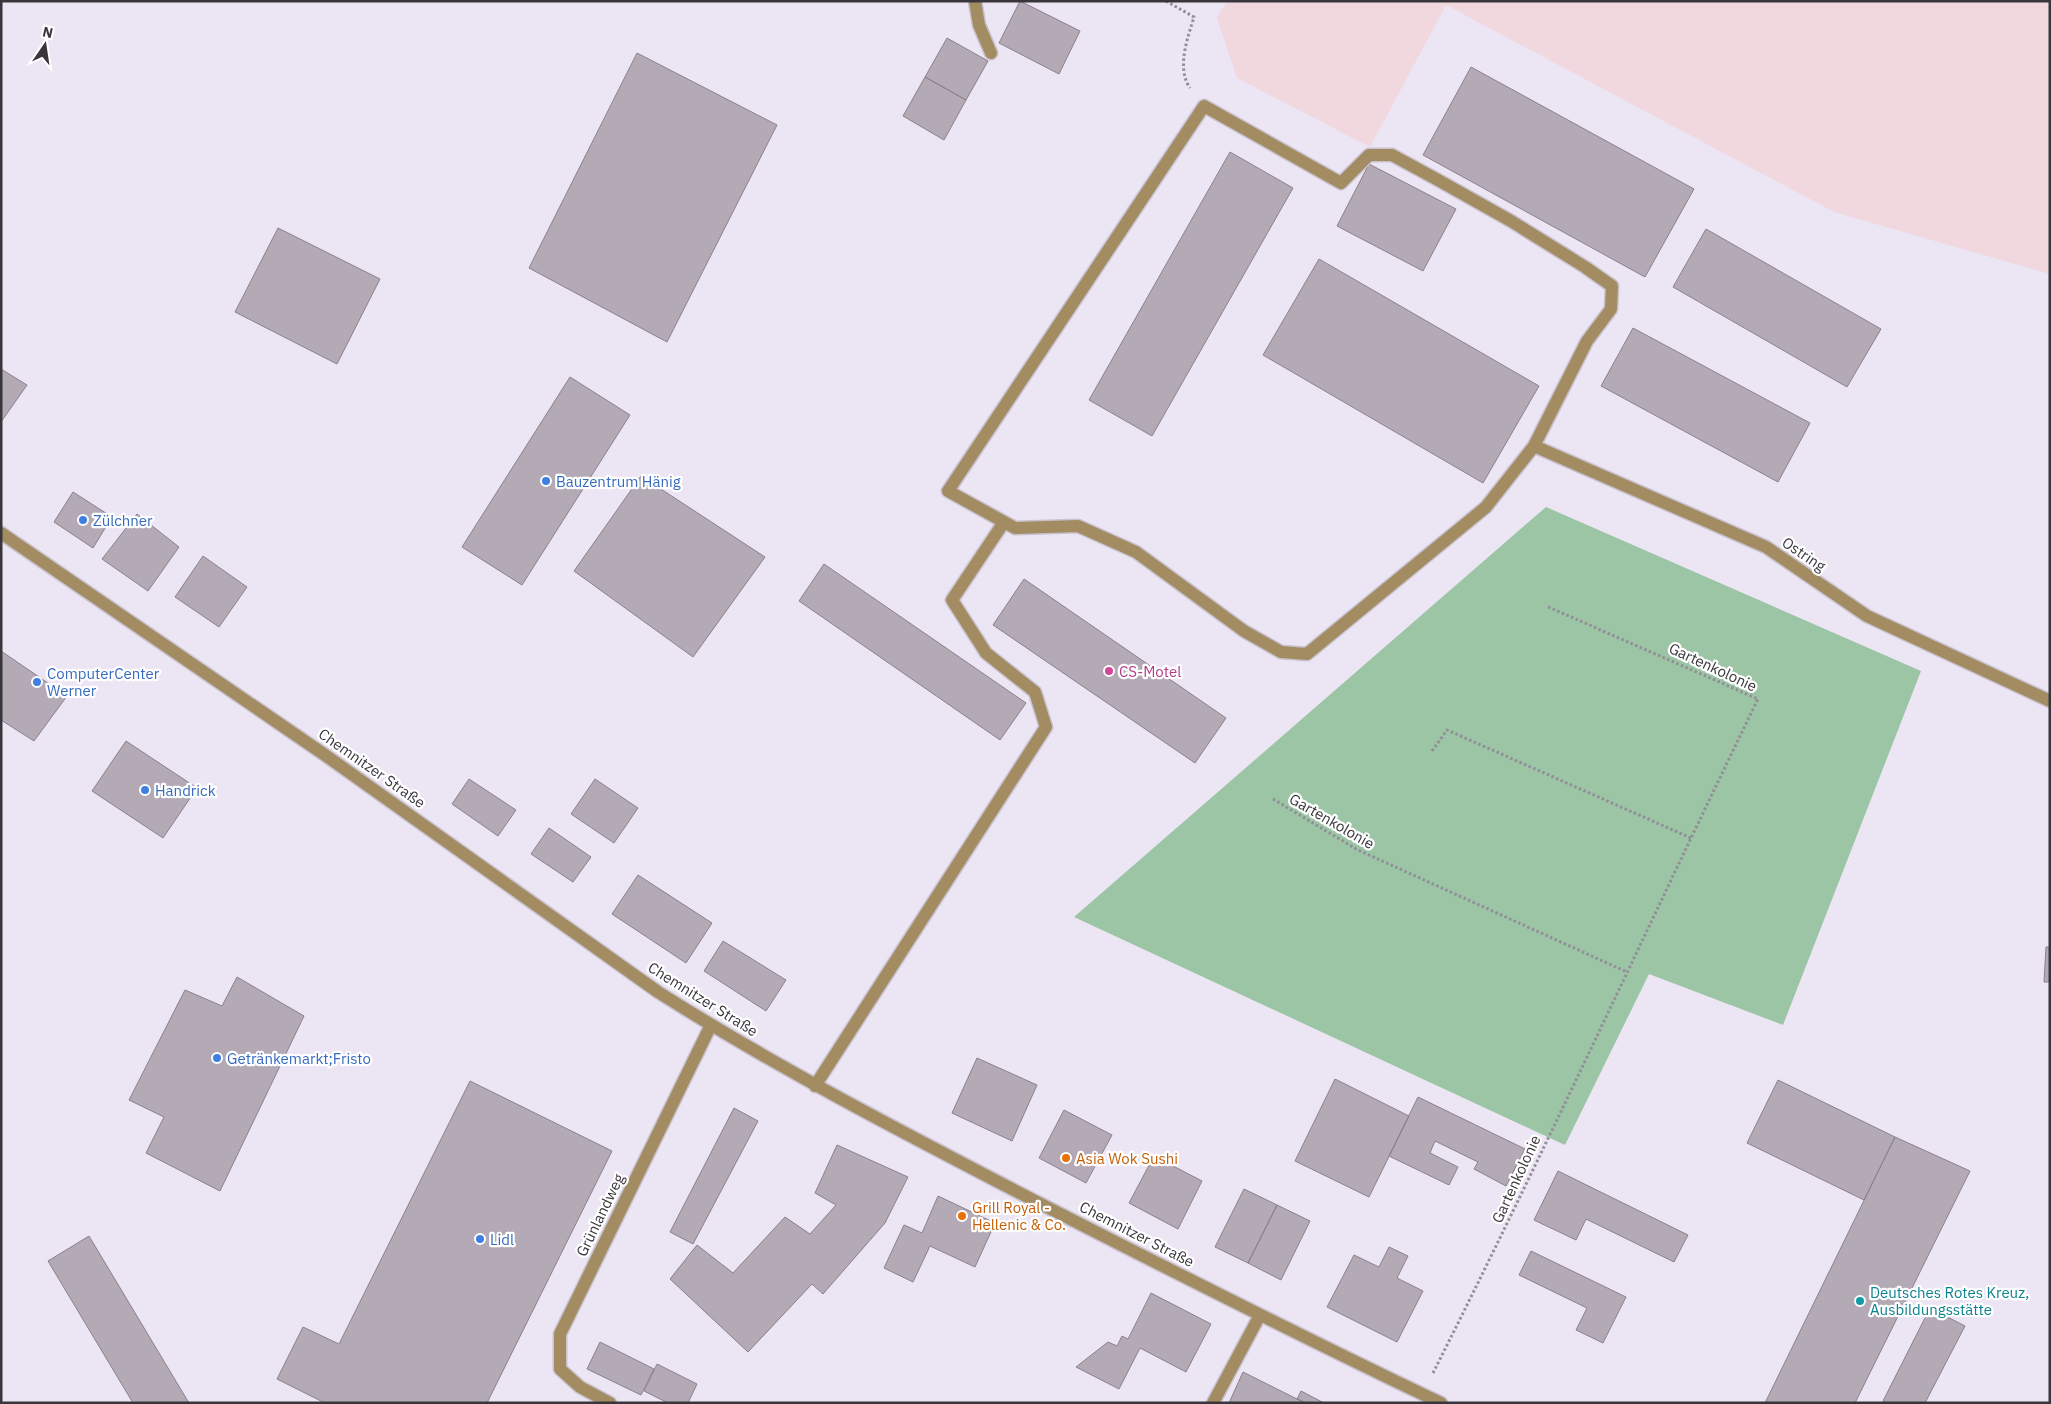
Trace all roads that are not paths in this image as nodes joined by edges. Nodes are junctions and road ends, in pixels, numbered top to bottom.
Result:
1 (976, 1) edge
2 (991, 53) dead end
3 (1534, 446) junction
4 (1004, 522) junction
5 (1, 533) edge
6 (2050, 701) edge
7 (711, 1025) junction
8 (816, 1086) junction
9 (1260, 1315) junction
10 (610, 1403) edge
11 (1213, 1403) edge
12 (1441, 1403) edge

1 - 2 street
3 - 4 street
3 - 4 street
3 - 6 street, Ostring
4 - 8 street
5 - 7 street, Chemnitzer Straße
7 - 8 street, Chemnitzer Straße
7 - 10 street, Grünlandweg
8 - 9 street, Chemnitzer Straße
9 - 11 street
9 - 12 street, Chemnitzer Straße

